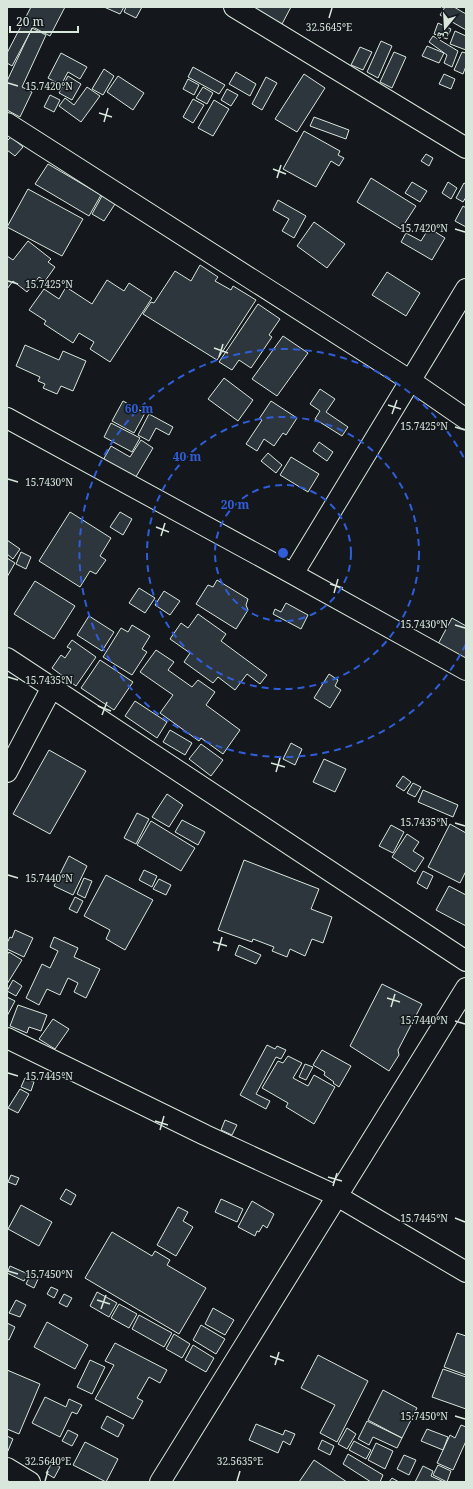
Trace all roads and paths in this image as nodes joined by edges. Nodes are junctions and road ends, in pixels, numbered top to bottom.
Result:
1 (234, 7) edge
2 (7, 122) edge
3 (466, 148) edge
4 (466, 289) edge
5 (411, 381) junction
6 (7, 418) edge
7 (466, 419) edge
8 (293, 574) junction
9 (7, 658) edge
10 (466, 670) edge
11 (52, 687) junction
12 (7, 772) edge
13 (466, 961) edge
14 (466, 988) edge
15 (7, 1038) edge
16 (337, 1196) junction
17 (466, 1272) edge
18 (7, 1468) edge
19 (30, 1482) edge
20 (160, 1482) edge

1 - 3 street
2 - 5 street
4 - 5 street
5 - 7 street
5 - 8 street
6 - 8 street
8 - 10 street
9 - 11 street
11 - 12 street
11 - 13 street
14 - 16 street
15 - 16 street
16 - 17 street
16 - 20 street
18 - 19 street

